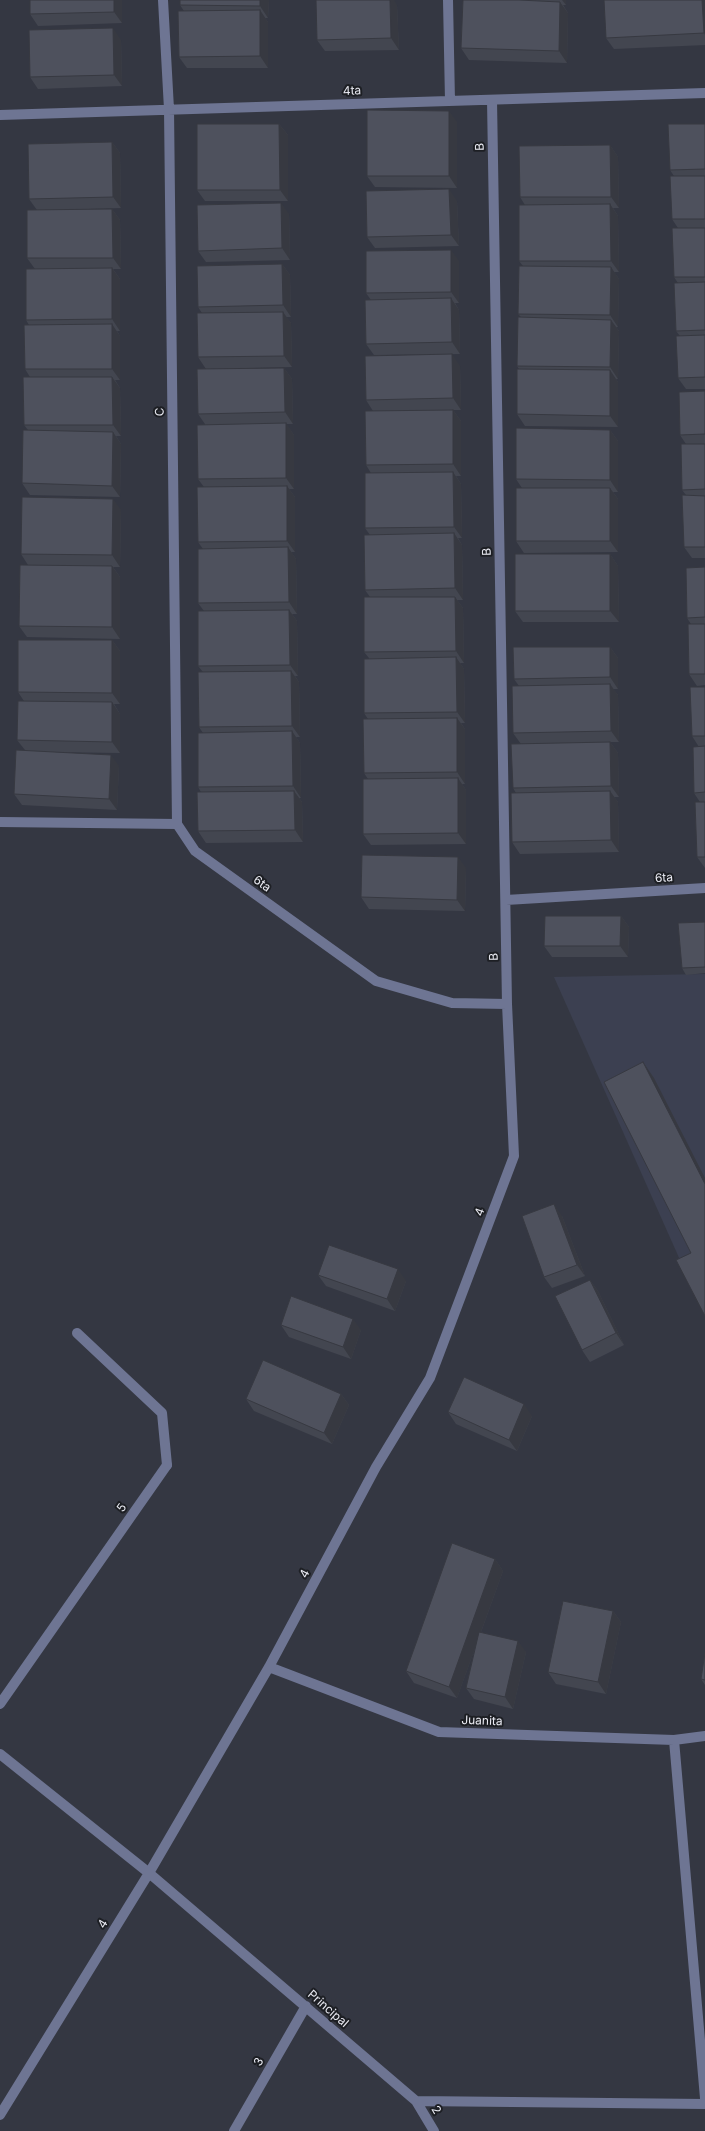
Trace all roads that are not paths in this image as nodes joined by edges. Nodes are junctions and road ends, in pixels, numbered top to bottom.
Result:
1 (163, 0) edge
2 (448, 0) edge
3 (705, 93) edge
4 (492, 100) junction
5 (450, 101) junction
6 (169, 110) junction
7 (0, 115) edge
8 (0, 822) edge
9 (178, 824) junction
10 (705, 888) edge
11 (506, 900) junction
12 (507, 1004) junction
13 (77, 1332) dead end
14 (270, 1668) junction
15 (0, 1704) edge
16 (705, 1736) edge
17 (674, 1740) junction
18 (0, 1754) edge
19 (149, 1873) junction
20 (306, 2006) junction
21 (705, 2098) edge
22 (416, 2101) junction
23 (705, 2104) edge
24 (0, 2115) edge
25 (234, 2131) edge
26 (434, 2131) edge

1 - 6 street, C
2 - 5 street
3 - 4 street, 4ta
4 - 5 street, 4ta
4 - 11 street, B
5 - 6 street, 4ta
6 - 7 street, 4ta
6 - 9 street, C
8 - 9 street
9 - 12 street, 6ta
10 - 11 street, 6ta
11 - 12 street, B
12 - 14 street, 4
13 - 15 street, 5
14 - 17 street, Juanita
14 - 19 street, 4
16 - 17 street, Juanita
17 - 21 street
18 - 19 street, Principal
19 - 20 street, Principal
19 - 24 street, 4
20 - 22 street, Principal
20 - 25 street, 3
22 - 23 street
22 - 26 street, 2

